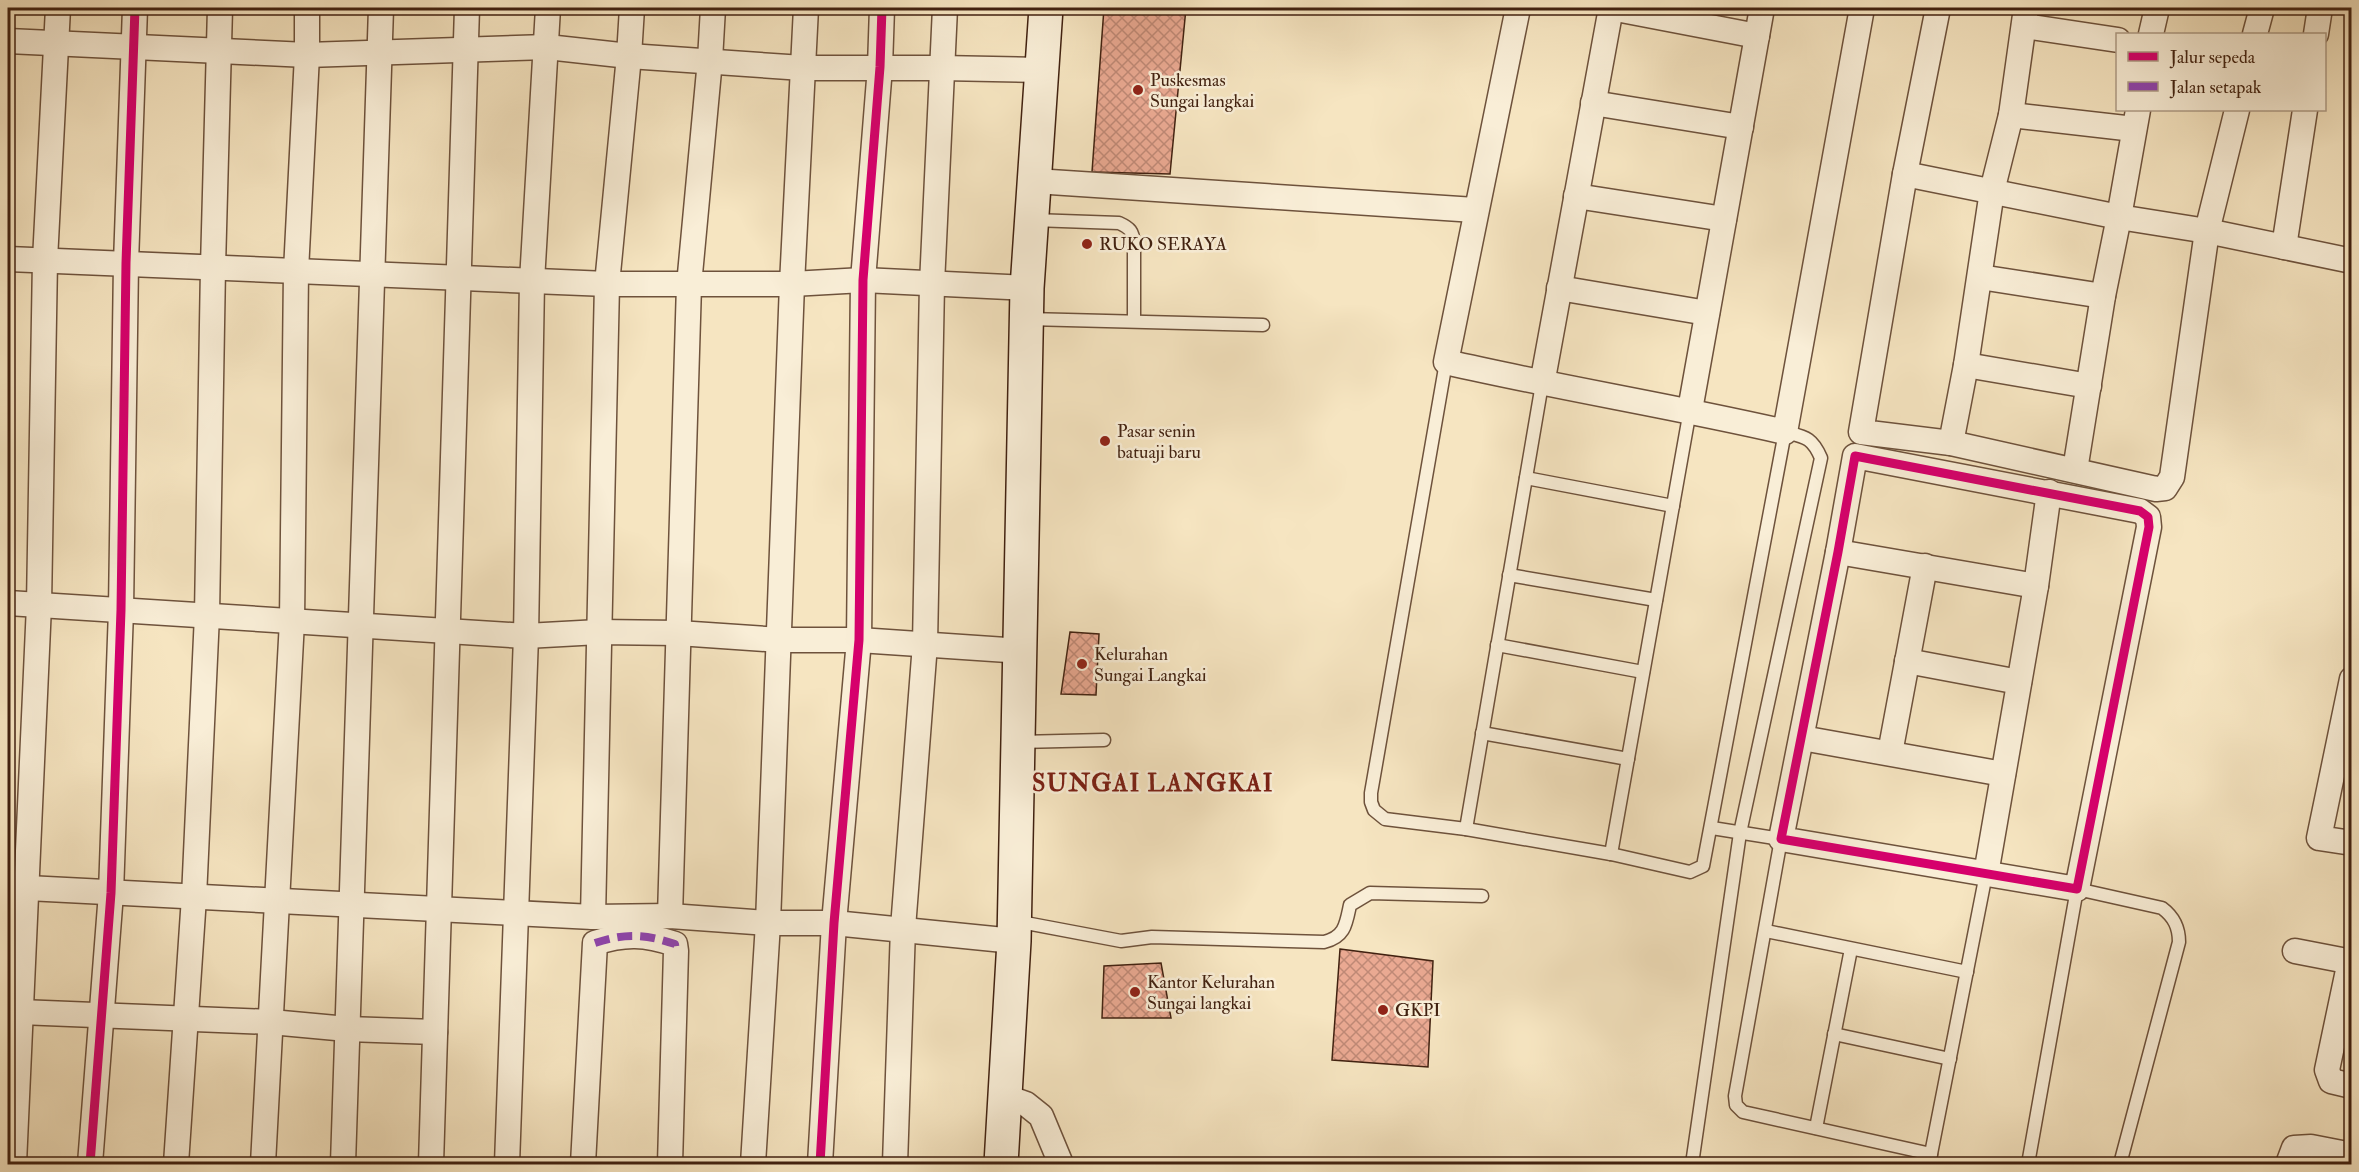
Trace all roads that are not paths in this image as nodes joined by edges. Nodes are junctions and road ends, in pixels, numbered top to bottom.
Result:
1 (58, 8) edge
2 (135, 8) edge
3 (220, 8) edge
4 (308, 8) edge
5 (381, 8) edge
6 (467, 8) edge
7 (548, 8) edge
8 (632, 8) edge
9 (713, 8) edge
10 (806, 8) edge
11 (882, 8) edge
12 (945, 8) edge
13 (1046, 8) edge
14 (1518, 8) edge
15 (1611, 8) edge
16 (1762, 8) edge
17 (1863, 8) edge
18 (1938, 8) edge
19 (2157, 8) edge
20 (2262, 8) edge
21 (2320, 8) edge
22 (2025, 17) edge
23 (2151, 33) edge
24 (2255, 33) edge
25 (2316, 33) edge
26 (1757, 36) junction
27 (2116, 40) edge
28 (8, 41) edge
29 (57, 44) junction
30 (547, 46) junction
31 (134, 47) junction
32 (466, 50) junction
33 (219, 52) junction
34 (379, 52) junction
35 (307, 55) junction
36 (630, 56) junction
37 (710, 60) junction
38 (880, 67) junction
39 (803, 68) junction
40 (940, 68) junction
41 (1042, 70) junction
42 (1593, 104) junction
43 (2237, 111) edge
44 (2305, 111) edge
45 (2011, 115) junction
46 (2136, 119) edge
47 (1741, 127) junction
48 (1905, 174) junction
49 (1035, 181) junction
50 (1992, 191) junction
51 (1576, 196) junction
52 (1475, 210) junction
53 (2119, 217) junction
54 (1724, 219) junction
55 (1032, 220) junction
56 (2207, 231) junction
57 (2284, 247) junction
58 (8, 259) edge
59 (45, 260) junction
60 (2352, 261) edge
61 (126, 263) junction
62 (213, 267) junction
63 (296, 271) junction
64 (372, 274) junction
65 (1980, 277) junction
66 (459, 278) junction
67 (862, 280) junction
68 (532, 281) junction
69 (607, 284) junction
70 (792, 284) junction
71 (932, 284) junction
72 (689, 285) junction
73 (1560, 288) junction
74 (2103, 296) junction
75 (1027, 303) junction
76 (1707, 313) junction
77 (1134, 321) junction
78 (1263, 325) dead end
79 (1446, 362) junction
80 (1966, 365) junction
81 (1542, 384) junction
82 (2089, 386) junction
83 (1690, 410) junction
84 (1785, 432) junction
85 (1951, 443) junction
86 (2075, 470) junction
87 (1526, 478) junction
88 (2049, 492) junction
89 (1673, 506) junction
90 (1838, 552) junction
91 (1925, 566) junction
92 (1509, 575) junction
93 (2036, 586) junction
94 (1656, 600) junction
95 (8, 603) edge
96 (39, 605) junction
97 (121, 610) junction
98 (207, 615) junction
99 (292, 621) junction
100 (361, 625) junction
101 (448, 631) junction
102 (599, 632) junction
103 (678, 633) junction
104 (526, 636) junction
105 (780, 640) junction
106 (859, 640) junction
107 (925, 644) junction
108 (1497, 645) junction
109 (1021, 651) junction
110 (1907, 661) junction
111 (1643, 672) junction
112 (2352, 679) edge
113 (2019, 682) junction
114 (1482, 733) junction
115 (1802, 738) junction
116 (1104, 740) dead end
117 (1018, 742) junction
118 (1890, 753) junction
119 (1628, 759) junction
120 (2003, 774) junction
121 (1712, 828) junction
122 (1466, 829) junction
123 (1740, 833) junction
124 (1781, 839) junction
125 (2352, 843) edge
126 (1611, 854) junction
127 (1986, 874) junction
128 (16, 888) edge
129 (2077, 889) junction
130 (111, 893) junction
131 (1482, 896) dead end
132 (194, 897) junction
133 (278, 902) junction
134 (351, 906) junction
135 (439, 910) junction
136 (517, 914) junction
137 (670, 916) junction
138 (593, 917) junction
139 (768, 922) junction
140 (834, 923) junction
141 (903, 928) junction
142 (1014, 931) junction
143 (1766, 931) junction
144 (1851, 949) junction
145 (2295, 951) dead end
146 (2351, 961) edge
147 (1967, 972) junction
148 (20, 1012) junction
149 (102, 1016) junction
150 (186, 1019) junction
151 (271, 1022) junction
152 (347, 1029) junction
153 (435, 1032) junction
154 (1834, 1034) junction
155 (1950, 1059) junction
156 (2352, 1086) edge
157 (1006, 1097) junction
158 (1816, 1128) junction
159 (2352, 1155) edge
160 (1930, 1159) edge
161 (1057, 1163) edge
162 (14, 1164) edge
163 (90, 1164) edge
164 (176, 1164) edge
165 (263, 1164) edge
166 (343, 1164) edge
167 (431, 1164) edge
168 (507, 1164) edge
169 (583, 1164) edge
170 (670, 1164) edge
171 (753, 1164) edge
172 (820, 1164) edge
173 (895, 1164) edge
174 (1001, 1164) edge
175 (1692, 1164) edge
176 (2028, 1164) edge
177 (2120, 1164) edge
178 (2288, 1164) edge

1 - 29 street
2 - 31 street
3 - 33 street
4 - 35 street
5 - 34 street
6 - 32 street
7 - 30 street
8 - 36 street
9 - 37 street
10 - 39 street
11 - 38 street
12 - 40 street
13 - 41 street
14 - 52 street
15 - 26 street
15 - 42 street
16 - 26 street
17 - 84 street
18 - 48 street
19 - 23 street
20 - 24 street
21 - 25 street
22 - 27 street
22 - 45 street
26 - 47 street
28 - 29 street
29 - 31 street
29 - 59 street
30 - 32 street
30 - 36 street
30 - 68 street
31 - 33 street
31 - 61 street
32 - 34 street
32 - 66 street
33 - 35 street
33 - 62 street
34 - 35 street
34 - 64 street
35 - 63 street
36 - 37 street
36 - 69 street
37 - 39 street
37 - 72 street
38 - 39 street
38 - 40 street
38 - 67 street
39 - 70 street
40 - 41 street
40 - 71 street
41 - 49 street
42 - 47 street
42 - 51 street
43 - 56 street
44 - 57 street
45 - 46 street
45 - 50 street
46 - 53 street
47 - 54 street
48 - 50 street
48 - 85 street
49 - 52 street
49 - 55 street
50 - 53 street
50 - 65 street
51 - 54 street
51 - 73 street
52 - 79 street
53 - 56 street
53 - 74 street
54 - 76 street
55 - 75 street
55 - 77 lane
56 - 57 street
56 - 86 street
57 - 60 street
58 - 59 street
59 - 61 street
59 - 96 street
61 - 62 street
61 - 97 street
62 - 63 street
62 - 98 street
63 - 64 street
63 - 99 street
64 - 66 street
64 - 100 street
65 - 74 street
65 - 80 street
66 - 68 street
66 - 101 street
67 - 70 street
67 - 71 street
67 - 106 street
68 - 69 street
68 - 104 street
69 - 72 street
69 - 102 street
70 - 72 street
70 - 105 street
71 - 75 street
71 - 107 street
72 - 103 street
73 - 76 street
73 - 81 street
74 - 82 street
75 - 77 lane
75 - 109 street
76 - 83 street
77 - 78 lane
79 - 81 street
79 - 122 lane
80 - 82 street
80 - 85 street
81 - 83 street
81 - 87 lane
82 - 86 street
83 - 84 street
83 - 89 lane
84 - 121 lane
84 - 123 lane
85 - 86 street
87 - 89 lane
87 - 92 lane
88 - 90 street
88 - 93 street
88 - 129 street
89 - 94 lane
90 - 91 street
90 - 115 street
91 - 93 street
91 - 110 street
92 - 94 lane
92 - 108 lane
93 - 113 street
94 - 111 lane
95 - 96 street
96 - 97 street
96 - 128 street
97 - 98 street
97 - 130 street
98 - 99 street
98 - 132 street
99 - 100 street
99 - 133 street
100 - 101 street
100 - 134 street
101 - 104 street
101 - 135 street
102 - 103 street
102 - 104 street
102 - 138 street
103 - 105 street
103 - 137 street
104 - 136 street
105 - 106 street
105 - 139 street
106 - 107 street
106 - 140 street
107 - 109 street
107 - 141 street
108 - 111 lane
108 - 114 lane
109 - 117 street
110 - 113 street
110 - 118 street
111 - 119 lane
112 - 125 street
113 - 120 street
114 - 119 lane
114 - 122 lane
115 - 118 street
115 - 124 street
116 - 117 lane
117 - 142 street
118 - 120 street
119 - 126 lane
120 - 127 street
121 - 123 lane
121 - 126 lane
122 - 126 lane
123 - 124 lane
123 - 175 lane
124 - 127 street
124 - 143 lane
127 - 129 street
127 - 147 lane
128 - 130 street
128 - 148 street
129 - 176 lane
129 - 177 lane
130 - 132 street
130 - 149 street
131 - 142 lane
132 - 133 street
132 - 150 street
133 - 134 street
133 - 151 street
134 - 135 street
134 - 152 street
135 - 136 street
135 - 153 street
136 - 138 street
136 - 168 street
137 - 138 street
137 - 139 street
139 - 140 street
139 - 171 street
140 - 141 street
140 - 172 street
141 - 142 street
141 - 173 street
142 - 157 street
143 - 144 lane
143 - 158 lane
144 - 147 lane
144 - 154 lane
145 - 146 street
146 - 156 street
147 - 155 lane
148 - 149 street
148 - 162 street
149 - 150 street
149 - 163 street
150 - 151 street
150 - 164 street
151 - 152 street
151 - 165 street
152 - 153 street
152 - 166 street
153 - 167 street
154 - 155 lane
154 - 158 lane
155 - 160 lane
157 - 161 street
157 - 174 street
158 - 160 lane
159 - 178 street
169 - 170 street

